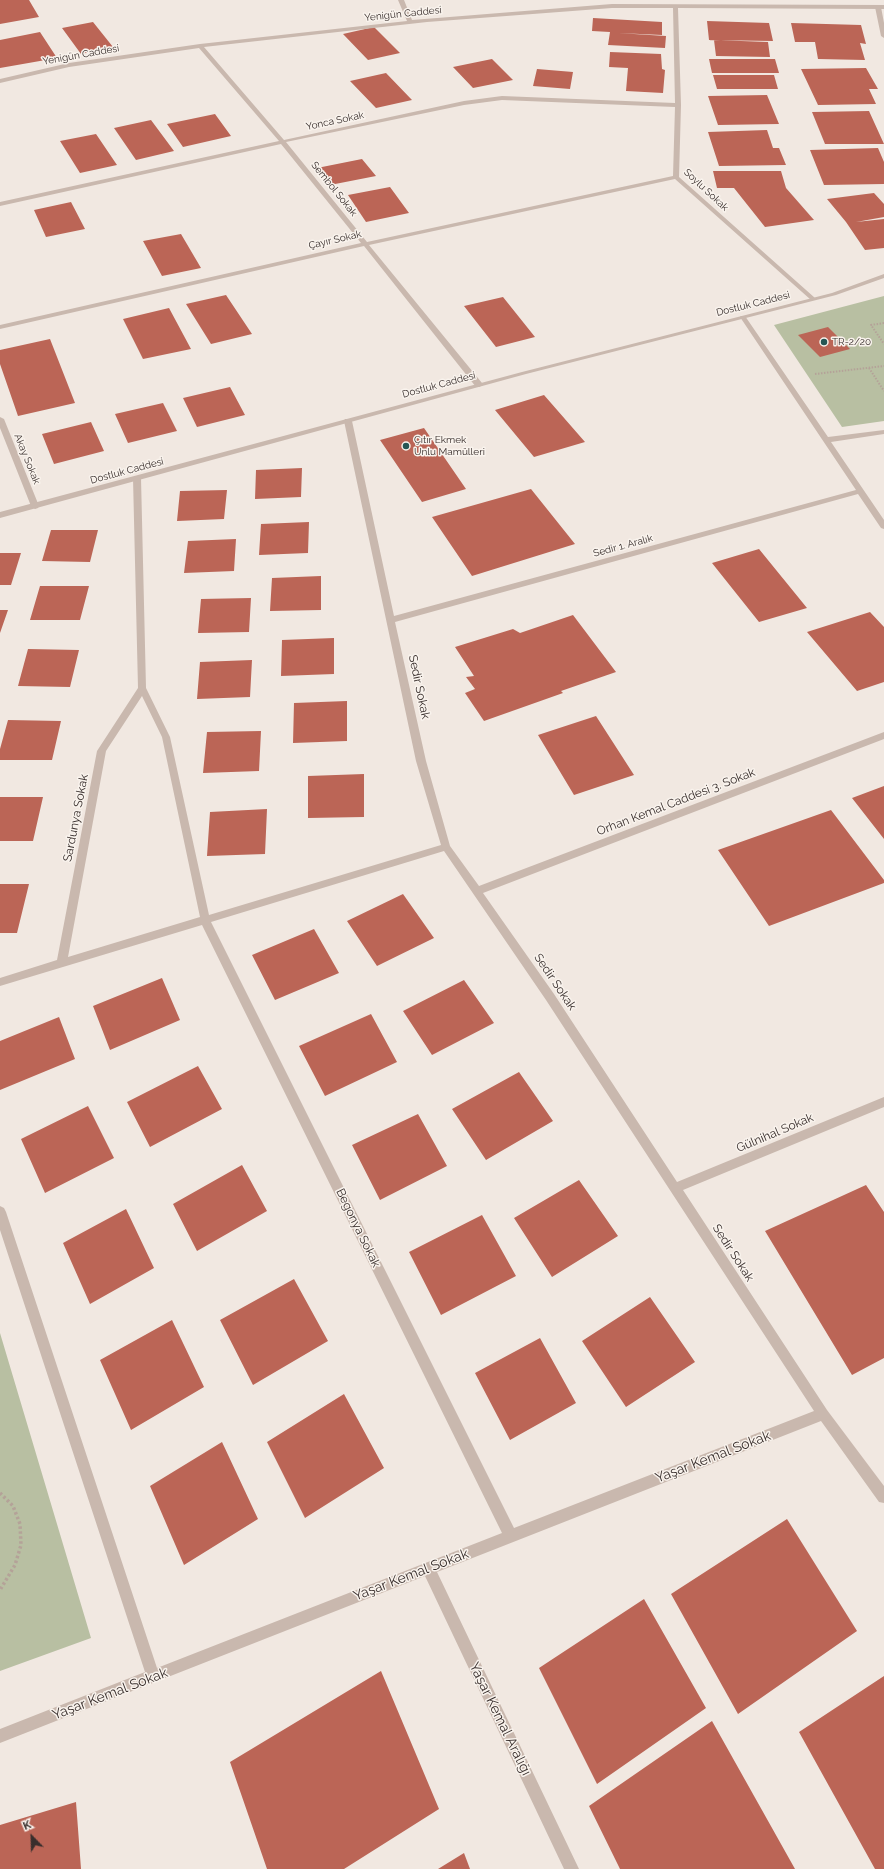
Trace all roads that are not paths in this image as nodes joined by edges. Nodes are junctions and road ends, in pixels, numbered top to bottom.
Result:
1 (401, 0) edge
2 (765, 0) edge
3 (675, 6) junction
4 (770, 7) junction
5 (878, 7) junction
6 (884, 7) edge
7 (410, 22) junction
8 (884, 36) edge
9 (200, 46) junction
10 (0, 81) edge
11 (678, 105) junction
12 (283, 142) junction
13 (676, 177) junction
14 (0, 204) edge
15 (365, 244) junction
16 (884, 276) edge
17 (813, 299) junction
18 (743, 317) junction
19 (0, 327) edge
20 (479, 385) junction
21 (0, 420) edge
22 (348, 421) junction
23 (884, 432) edge
24 (826, 440) junction
25 (137, 478) junction
26 (860, 491) junction
27 (35, 506) junction
28 (0, 515) edge
29 (884, 526) edge
30 (391, 620) junction
31 (142, 688) junction
32 (884, 735) edge
33 (446, 848) junction
34 (477, 891) junction
35 (205, 920) junction
36 (62, 963) junction
37 (0, 982) edge
38 (884, 1102) edge
39 (675, 1188) junction
40 (0, 1212) edge
41 (823, 1414) junction
42 (884, 1497) edge
43 (511, 1536) junction
44 (428, 1568) junction
45 (153, 1677) junction
46 (0, 1736) edge
47 (572, 1869) edge

1 - 7 street
2 - 4 street
3 - 4 street, Yenigün Caddesi
3 - 7 street, Yenigün Caddesi
3 - 11 street, Soylu Sokak
4 - 5 street, Yenigün Caddesi
5 - 6 street, Yenigün Caddesi
5 - 8 street
7 - 9 street, Yenigün Caddesi
9 - 10 street, Yenigün Caddesi
9 - 12 street, Sembol Sokak
11 - 12 street, Yonca Sokak
11 - 13 street, Soylu Sokak
12 - 14 street, Yonca Sokak
12 - 15 street, Sembol Sokak
13 - 15 street, Çayır Sokak
13 - 17 street, Soylu Sokak
15 - 19 street, Çayır Sokak
15 - 20 street, Sembol Sokak
16 - 17 street, Dostluk Caddesi
17 - 18 street, Dostluk Caddesi
18 - 20 street, Dostluk Caddesi
18 - 24 street
20 - 22 street, Dostluk Caddesi
21 - 27 street, Akay Sokak
22 - 25 street, Dostluk Caddesi
22 - 30 street, Sedir Sokak
23 - 24 street
24 - 26 street
25 - 27 street, Dostluk Caddesi
25 - 31 street
26 - 29 street
26 - 30 street, Sedir 1. Aralık
27 - 28 street, Dostluk Caddesi
30 - 33 street, Sedir Sokak
31 - 35 street
31 - 36 street, Sardunya Sokak
32 - 34 street, Orhan Kemal Caddesi 3. Sokak
33 - 34 street, Sedir Sokak
33 - 35 street
34 - 39 street, Sedir Sokak
35 - 36 street
35 - 43 street, Begonya Sokak
36 - 37 street
38 - 39 street, Gülnihal Sokak
39 - 41 street, Sedir Sokak
40 - 45 street
41 - 42 street, Sedir Sokak
41 - 43 street, Yaşar Kemal Sokak
43 - 44 street, Yaşar Kemal Sokak
44 - 45 street, Yaşar Kemal Sokak
44 - 47 street, Yaşar Kemal Aralığı
45 - 46 street, Yaşar Kemal Sokak

